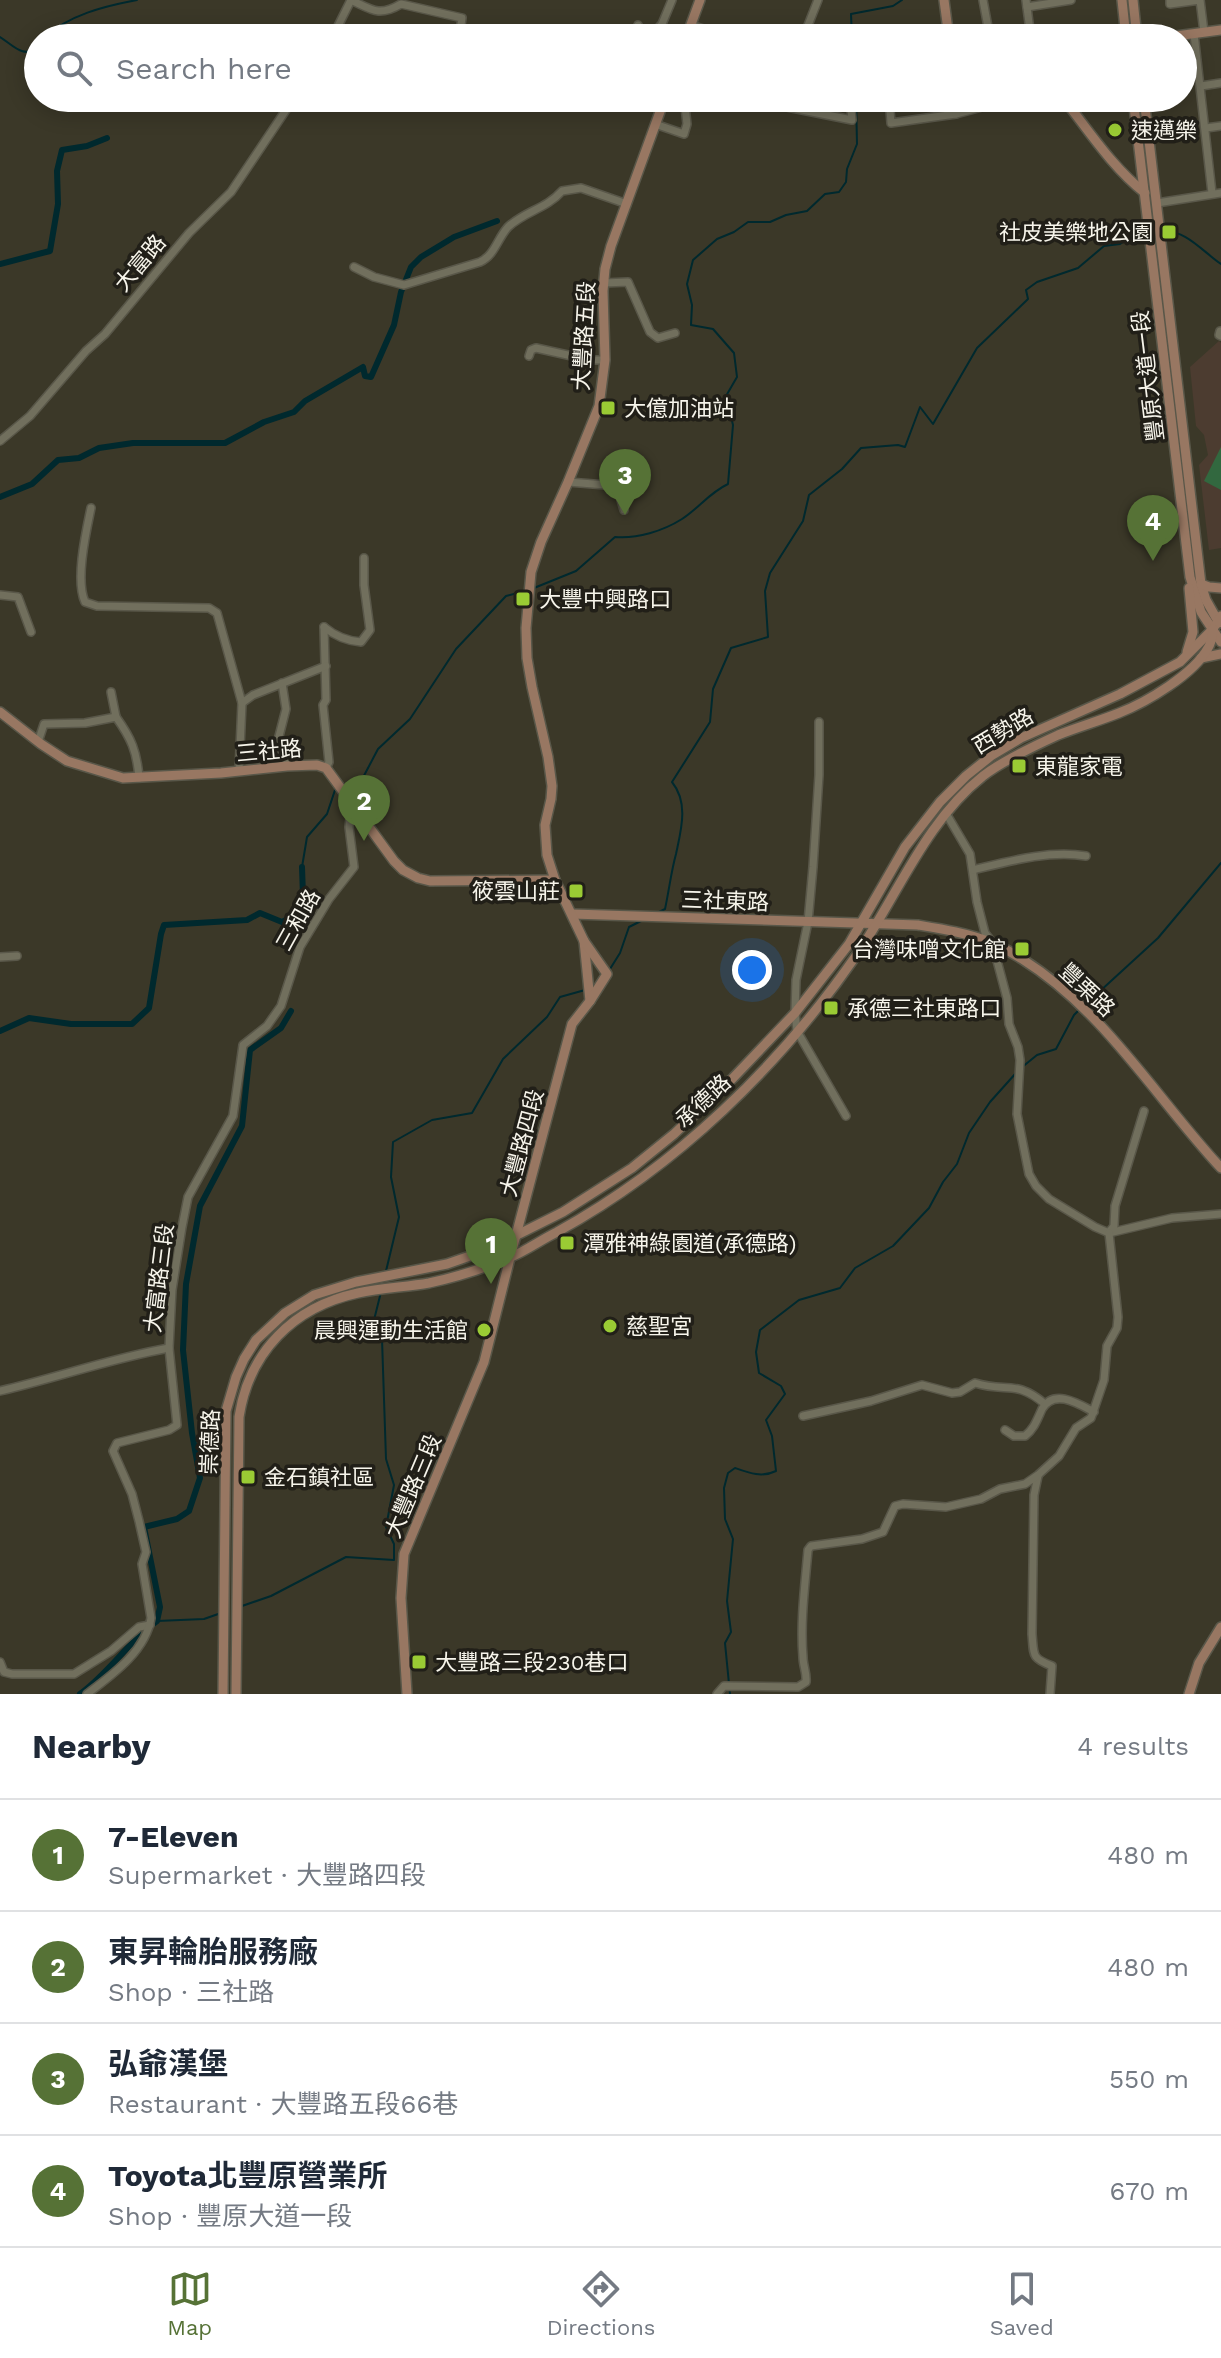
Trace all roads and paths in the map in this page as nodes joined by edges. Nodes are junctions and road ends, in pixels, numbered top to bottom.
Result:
1 (351, 0) edge
2 (672, 0) edge
3 (700, 0) edge
4 (818, 0) edge
5 (944, 0) edge
6 (983, 0) edge
7 (1071, 0) edge
8 (1122, 0) edge
9 (1133, 0) edge
10 (1170, 0) edge
11 (1026, 4) edge
12 (339, 24) edge
13 (461, 24) edge
14 (662, 24) edge
15 (691, 24) edge
16 (809, 24) edge
17 (947, 24) edge
18 (987, 24) edge
19 (1029, 24) edge
20 (1125, 24) edge
21 (1136, 24) edge
22 (1221, 30) edge
23 (1199, 33) junction
24 (1221, 83) edge
25 (1201, 86) junction
26 (285, 112) edge
27 (660, 112) edge
28 (686, 112) edge
29 (821, 112) edge
30 (851, 112) edge
31 (890, 112) edge
32 (963, 112) edge
33 (1074, 112) edge
34 (1135, 112) edge
35 (1146, 112) edge
36 (956, 114) joint
37 (655, 124) junction
38 (1221, 126) edge
39 (1206, 128) junction
40 (1144, 192) junction
41 (1217, 193) edge
42 (1157, 203) junction
43 (627, 204) junction
44 (354, 267) dead end
45 (604, 283) junction
46 (675, 333) dead end
47 (529, 356) dead end
48 (605, 360) junction
49 (0, 441) edge
50 (568, 482) junction
51 (91, 508) dead end
52 (624, 510) dead end
53 (364, 558) dead end
54 (531, 572) joint
55 (1190, 577) junction
56 (1201, 584) junction
57 (1221, 588) edge
58 (0, 595) edge
59 (1218, 623) edge
60 (31, 632) dead end
61 (1221, 642) edge
62 (1221, 654) edge
63 (1201, 658) junction
64 (1180, 662) junction
65 (326, 666) junction
66 (282, 683) junction
67 (111, 692) dead end
68 (242, 703) junction
69 (0, 712) edge
70 (116, 717) junction
71 (819, 722) dead end
72 (38, 742) junction
73 (287, 766) junction
74 (326, 768) junction
75 (239, 771) junction
76 (139, 778) junction
77 (352, 801) junction
78 (947, 815) junction
79 (1086, 856) dead end
80 (973, 870) junction
81 (555, 880) junction
82 (572, 914) junction
83 (808, 922) junction
84 (863, 922) junction
85 (877, 923) junction
86 (584, 941) junction
87 (992, 942) junction
88 (17, 956) dead end
89 (0, 957) edge
90 (590, 1001) junction
91 (796, 1022) junction
92 (243, 1045) joint
93 (1144, 1111) dead end
94 (846, 1116) dead end
95 (1221, 1168) edge
96 (1221, 1214) edge
97 (1109, 1233) junction
98 (515, 1237) junction
99 (510, 1258) junction
100 (169, 1348) junction
101 (0, 1391) edge
102 (473, 1392) joint
103 (1045, 1404) junction
104 (1094, 1412) junction
105 (803, 1416) dead end
106 (1005, 1430) dead end
107 (1038, 1475) junction
108 (150, 1625) junction
109 (1221, 1627) edge
110 (0, 1662) edge
111 (87, 1694) edge
112 (223, 1694) edge
113 (236, 1694) edge
114 (407, 1694) edge
115 (717, 1694) edge
116 (1050, 1694) edge
117 (1189, 1694) edge

1 - 12 street
1 - 13 street
2 - 14 street
3 - 15 street
4 - 16 street
5 - 17 street
6 - 18 street
7 - 11 street
8 - 20 street
9 - 21 street
10 - 23 street
11 - 19 street
22 - 23 street
23 - 25 street
24 - 25 street
25 - 39 street
26 - 49 street, 大富路
27 - 37 street, 大豐路五段
28 - 37 street
29 - 30 street
31 - 36 street
32 - 36 street
33 - 40 street
34 - 40 street, 豐原大道一段
35 - 42 street, 豐原大道一段
37 - 43 street, 大豐路五段
38 - 39 street
39 - 41 street
40 - 42 street
40 - 55 street, 豐原大道一段
41 - 42 street
42 - 56 street, 豐原大道一段
43 - 44 street
43 - 45 street, 大豐路五段
45 - 46 street
45 - 48 street, 大豐路五段
47 - 48 street
48 - 50 street, 大豐路五段
50 - 52 street
50 - 54 street, 大豐路五段
51 - 68 street
53 - 65 street
54 - 81 street, 大豐路四段
55 - 59 street, 豐原大道一段
55 - 64 street
56 - 57 street
56 - 59 street, 豐原大道一段
58 - 60 street
59 - 61 street, 豐原大道一段
59 - 63 street, 西勢路
59 - 64 street, 西勢路
62 - 63 street
63 - 78 street, 西勢路
64 - 84 street, 西勢路
65 - 66 street
65 - 74 street
66 - 68 street
66 - 73 street
67 - 70 street
68 - 75 street
69 - 72 street, 三社路
70 - 72 street
70 - 76 street
71 - 83 street
72 - 76 street, 三社路
73 - 74 street, 三社路
73 - 75 street, 三社路
74 - 77 street, 三社路
75 - 76 street, 三社路
77 - 81 street, 三社路
77 - 92 street, 三和路
78 - 80 street
78 - 85 street, 西勢路
79 - 80 street
80 - 87 street
81 - 82 street, 大豐路四段
82 - 83 street, 三社東路
82 - 86 street, 大豐路四段
83 - 84 street, 三社東路
83 - 91 street
84 - 85 street, 三社東路
84 - 91 street, 承德路
85 - 87 street, 豐栗路
85 - 91 street, 承德路
86 - 90 street, 大豐路四段
86 - 90 street, 大豐路四段
87 - 95 street, 豐栗路
87 - 97 street
88 - 89 street
90 - 98 street, 大豐路四段
91 - 94 street
91 - 98 street, 承德路
91 - 99 street, 承德路
92 - 100 street, 大富路三段
93 - 97 street
96 - 97 street
97 - 104 street
98 - 99 street, 大豐路四段
98 - 112 street, 崇德路
99 - 102 street, 大豐路四段
99 - 113 street, 崇德路
100 - 101 street
100 - 108 street, 大富路三段
102 - 114 street, 大豐路三段
103 - 104 street
103 - 105 street
103 - 106 street
104 - 107 street
107 - 115 street
107 - 116 street
108 - 110 street
108 - 111 street
109 - 117 street

